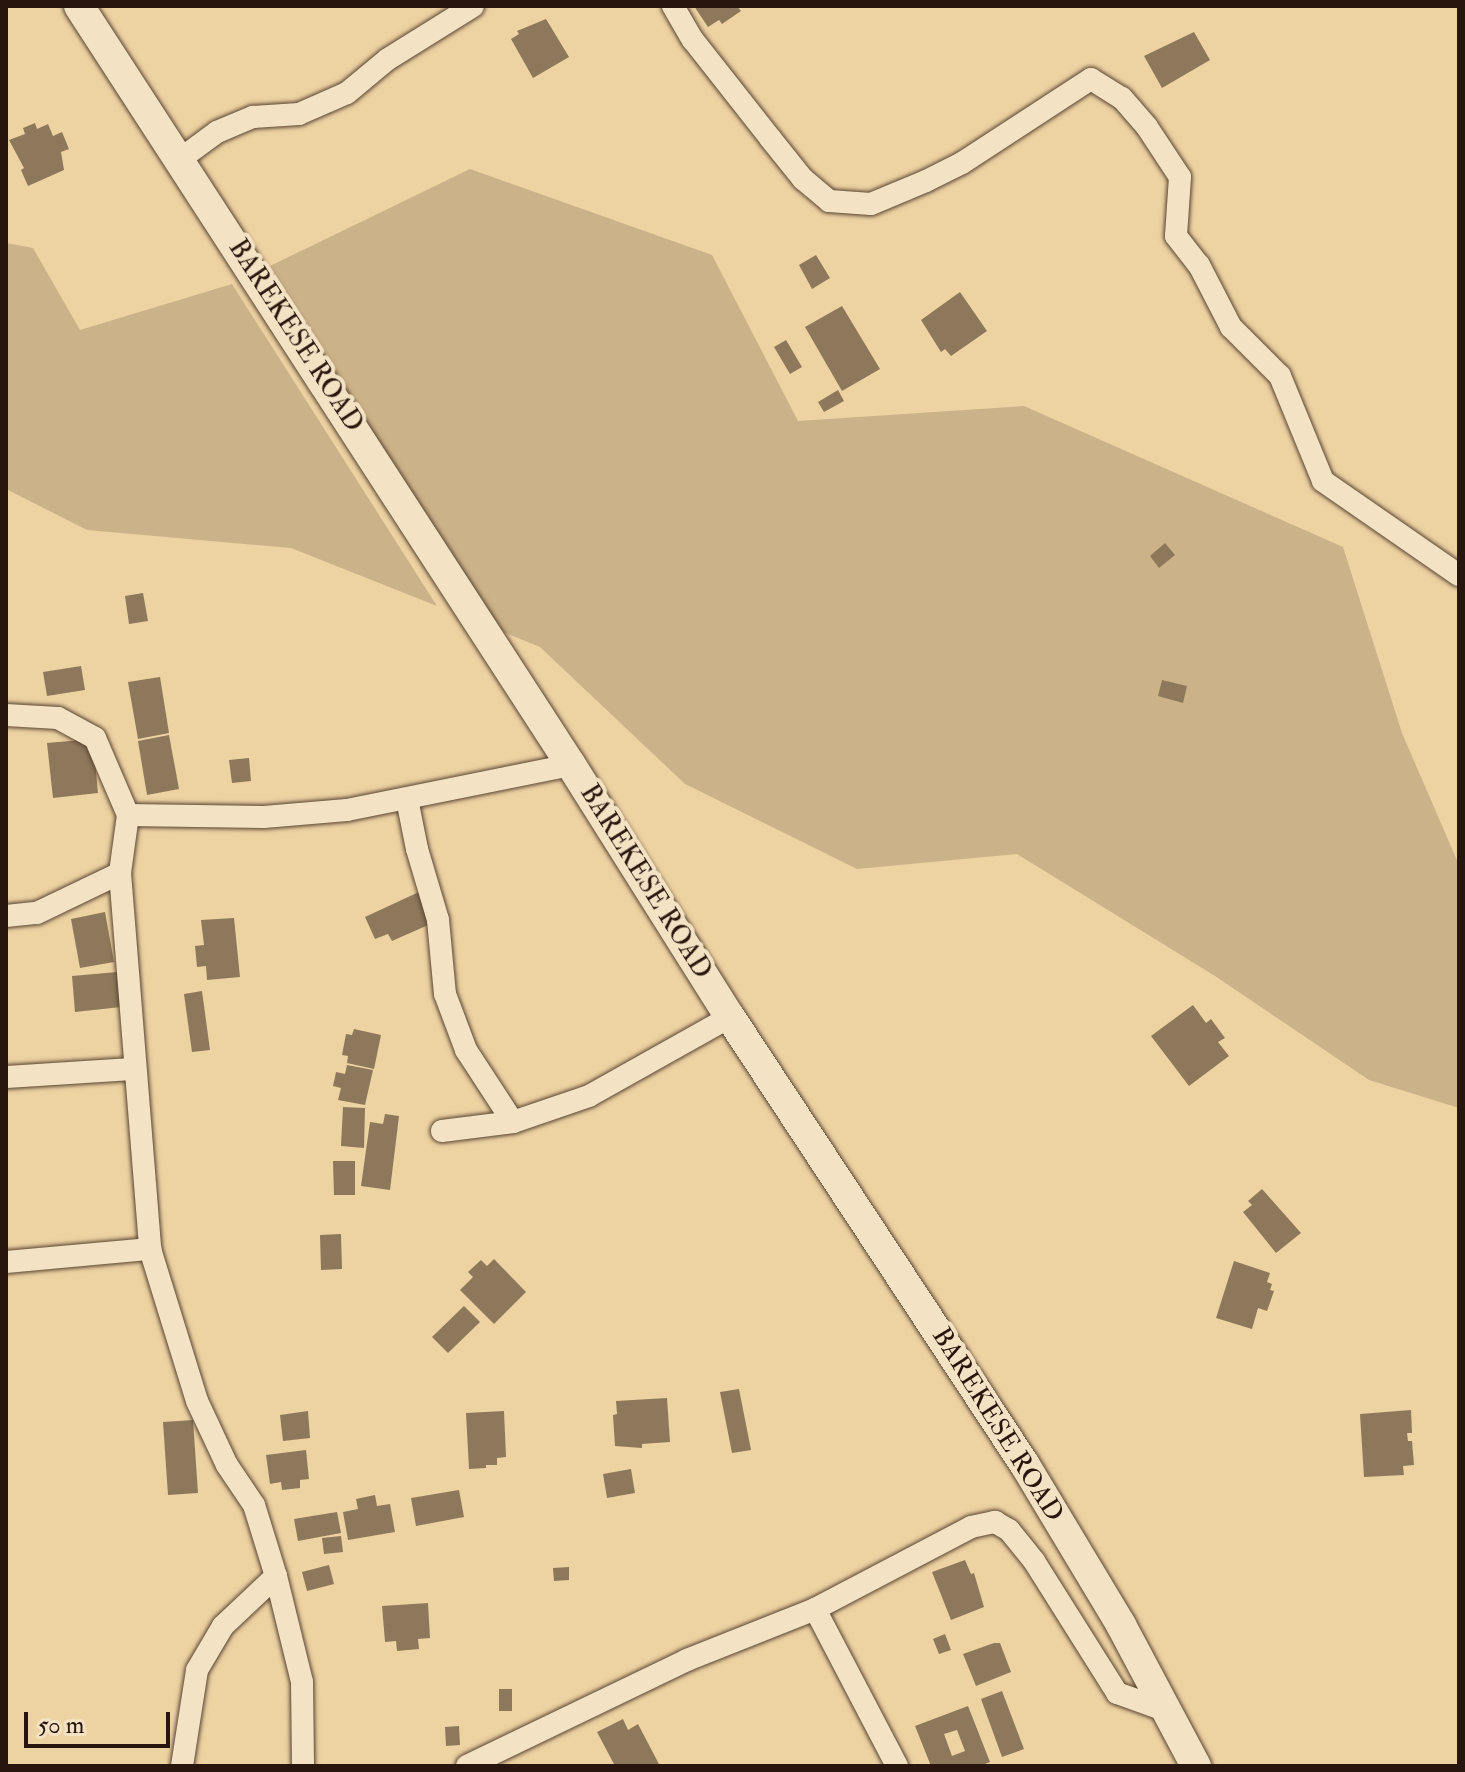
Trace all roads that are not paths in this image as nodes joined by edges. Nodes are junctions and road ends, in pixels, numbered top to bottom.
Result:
1 (79, 6) edge
2 (473, 6) edge
3 (673, 6) edge
4 (179, 160) junction
5 (1459, 575) edge
6 (6, 715) edge
7 (571, 765) junction
8 (407, 799) junction
9 (128, 815) junction
10 (120, 873) junction
11 (6, 916) edge
12 (730, 1017) junction
13 (133, 1069) junction
14 (6, 1077) edge
15 (513, 1122) junction
16 (442, 1131) dead end
17 (150, 1249) junction
18 (6, 1262) edge
19 (276, 1576) junction
20 (815, 1609) junction
21 (1167, 1711) junction
22 (182, 1766) edge
23 (303, 1766) edge
24 (467, 1766) edge
25 (897, 1766) edge
26 (1196, 1766) edge

1 - 4 main road, BAREKESE ROAD
2 - 4 street
3 - 5 street
4 - 7 main road, BAREKESE ROAD
6 - 9 street
7 - 8 street
7 - 12 main road, BAREKESE ROAD
8 - 9 street
8 - 15 street
9 - 10 street
10 - 11 street
10 - 13 street
12 - 15 street
12 - 21 main road, BAREKESE ROAD
13 - 14 street
13 - 17 street
15 - 16 street
17 - 18 street
17 - 19 street
19 - 22 street
19 - 23 street
20 - 21 street
20 - 24 street
20 - 25 street
21 - 26 main road, BAREKESE ROAD

